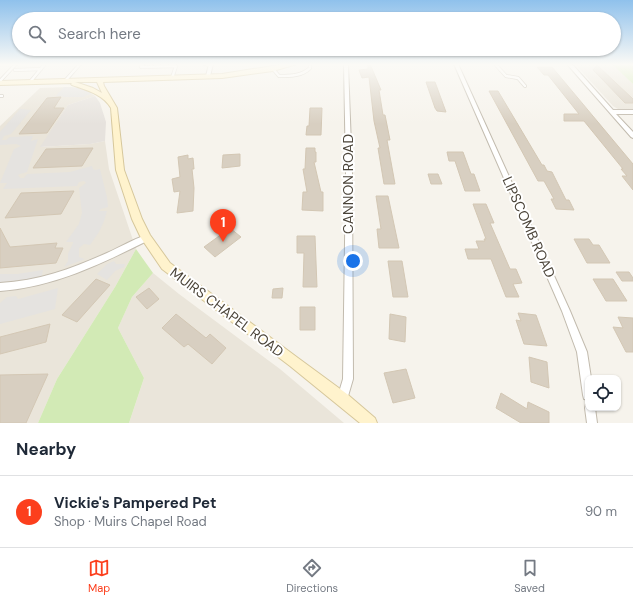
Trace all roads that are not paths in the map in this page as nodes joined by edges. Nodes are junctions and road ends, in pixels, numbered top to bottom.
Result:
1 (69, 84) edge
2 (101, 84) edge
3 (347, 84) edge
4 (465, 84) edge
5 (523, 84) edge
6 (586, 84) edge
7 (525, 86) dead end
8 (110, 101) junction
9 (611, 112) junction
10 (633, 112) edge
11 (633, 136) edge
12 (146, 238) junction
13 (0, 288) edge
14 (585, 375) edge
15 (342, 399) junction
16 (590, 411) edge
17 (370, 423) edge
18 (592, 423) edge

1 - 8 main road
2 - 8 main road, MUIRS CHAPEL ROAD
3 - 15 street, CANNON ROAD
4 - 14 street, LIPSCOMB ROAD
5 - 7 lane
6 - 9 street
8 - 12 main road, MUIRS CHAPEL ROAD
9 - 10 street
9 - 11 street
12 - 13 street
12 - 15 main road, MUIRS CHAPEL ROAD
15 - 17 main road, MUIRS CHAPEL ROAD
16 - 18 street

